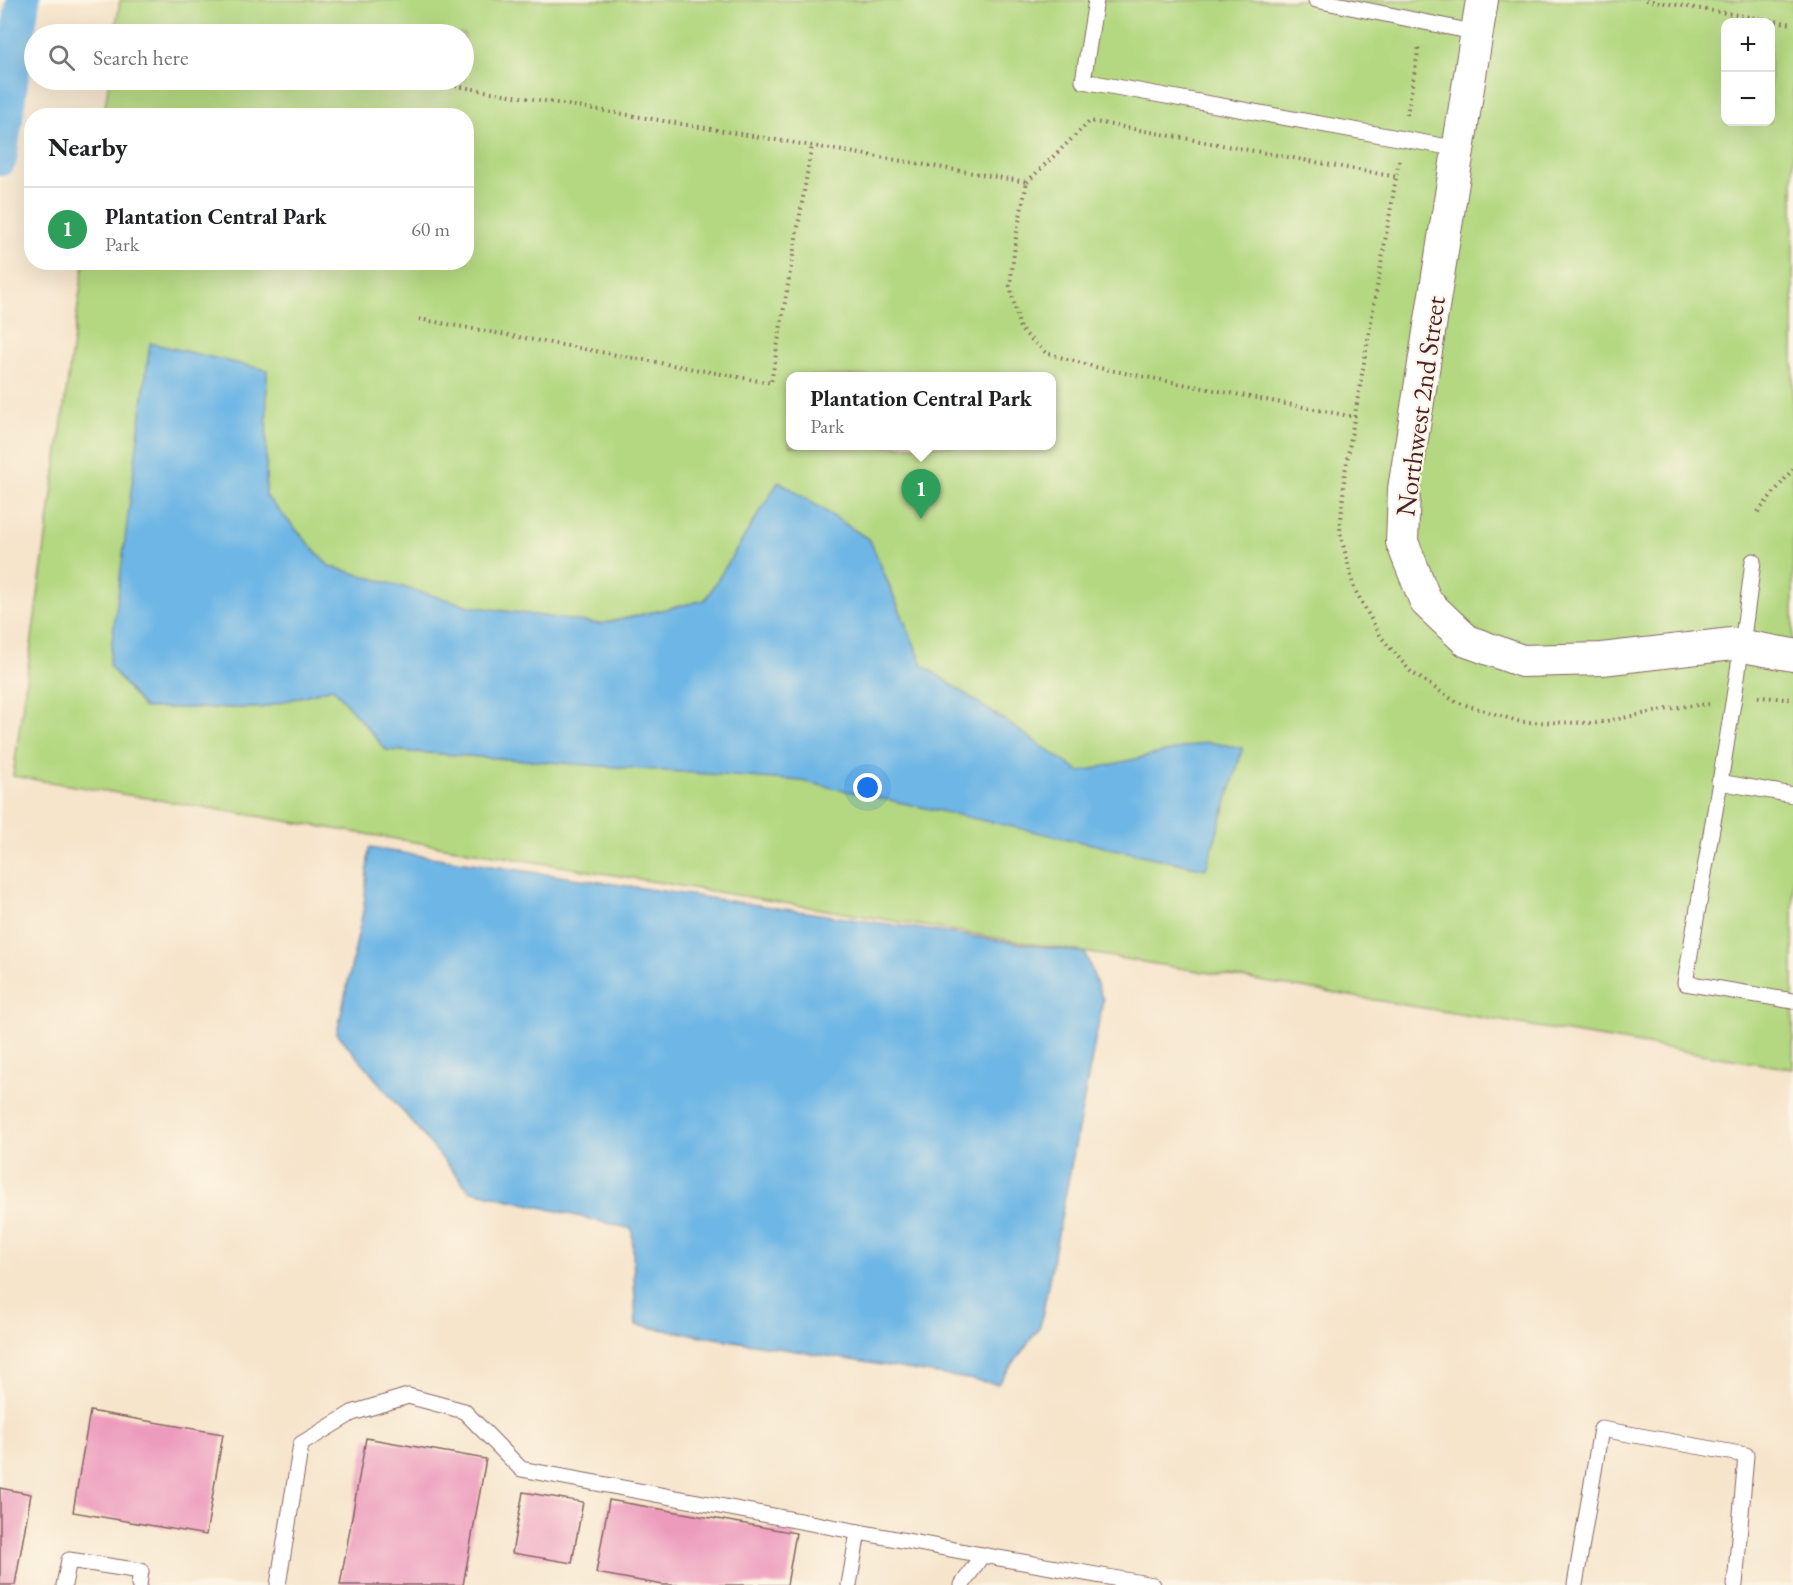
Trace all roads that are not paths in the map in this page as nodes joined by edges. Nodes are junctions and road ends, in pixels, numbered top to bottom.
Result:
1 (1096, 0) edge
2 (1316, 0) edge
3 (1482, 0) edge
4 (1478, 33) junction
5 (1459, 149) junction
6 (1753, 561) dead end
7 (1743, 646) junction
8 (1793, 655) edge
9 (1719, 782) junction
10 (1793, 795) edge
11 (1793, 1001) edge
12 (858, 1532) junction
13 (982, 1556) junction
14 (64, 1585) edge
15 (139, 1585) edge
16 (278, 1585) edge
17 (849, 1585) edge
18 (962, 1585) edge
19 (1153, 1585) edge
20 (1575, 1585) edge
21 (1735, 1585) edge

1 - 5 lane
2 - 4 lane
3 - 4 street, Northwest 2nd Street
4 - 5 street, Northwest 2nd Street
5 - 7 street, Northwest 2nd Street
6 - 7 lane
7 - 8 street, Northwest 2nd Street
7 - 9 lane
9 - 10 lane
9 - 11 lane
12 - 13 lane
12 - 16 lane
12 - 17 lane
13 - 18 lane
13 - 19 lane
14 - 15 lane
20 - 21 lane

